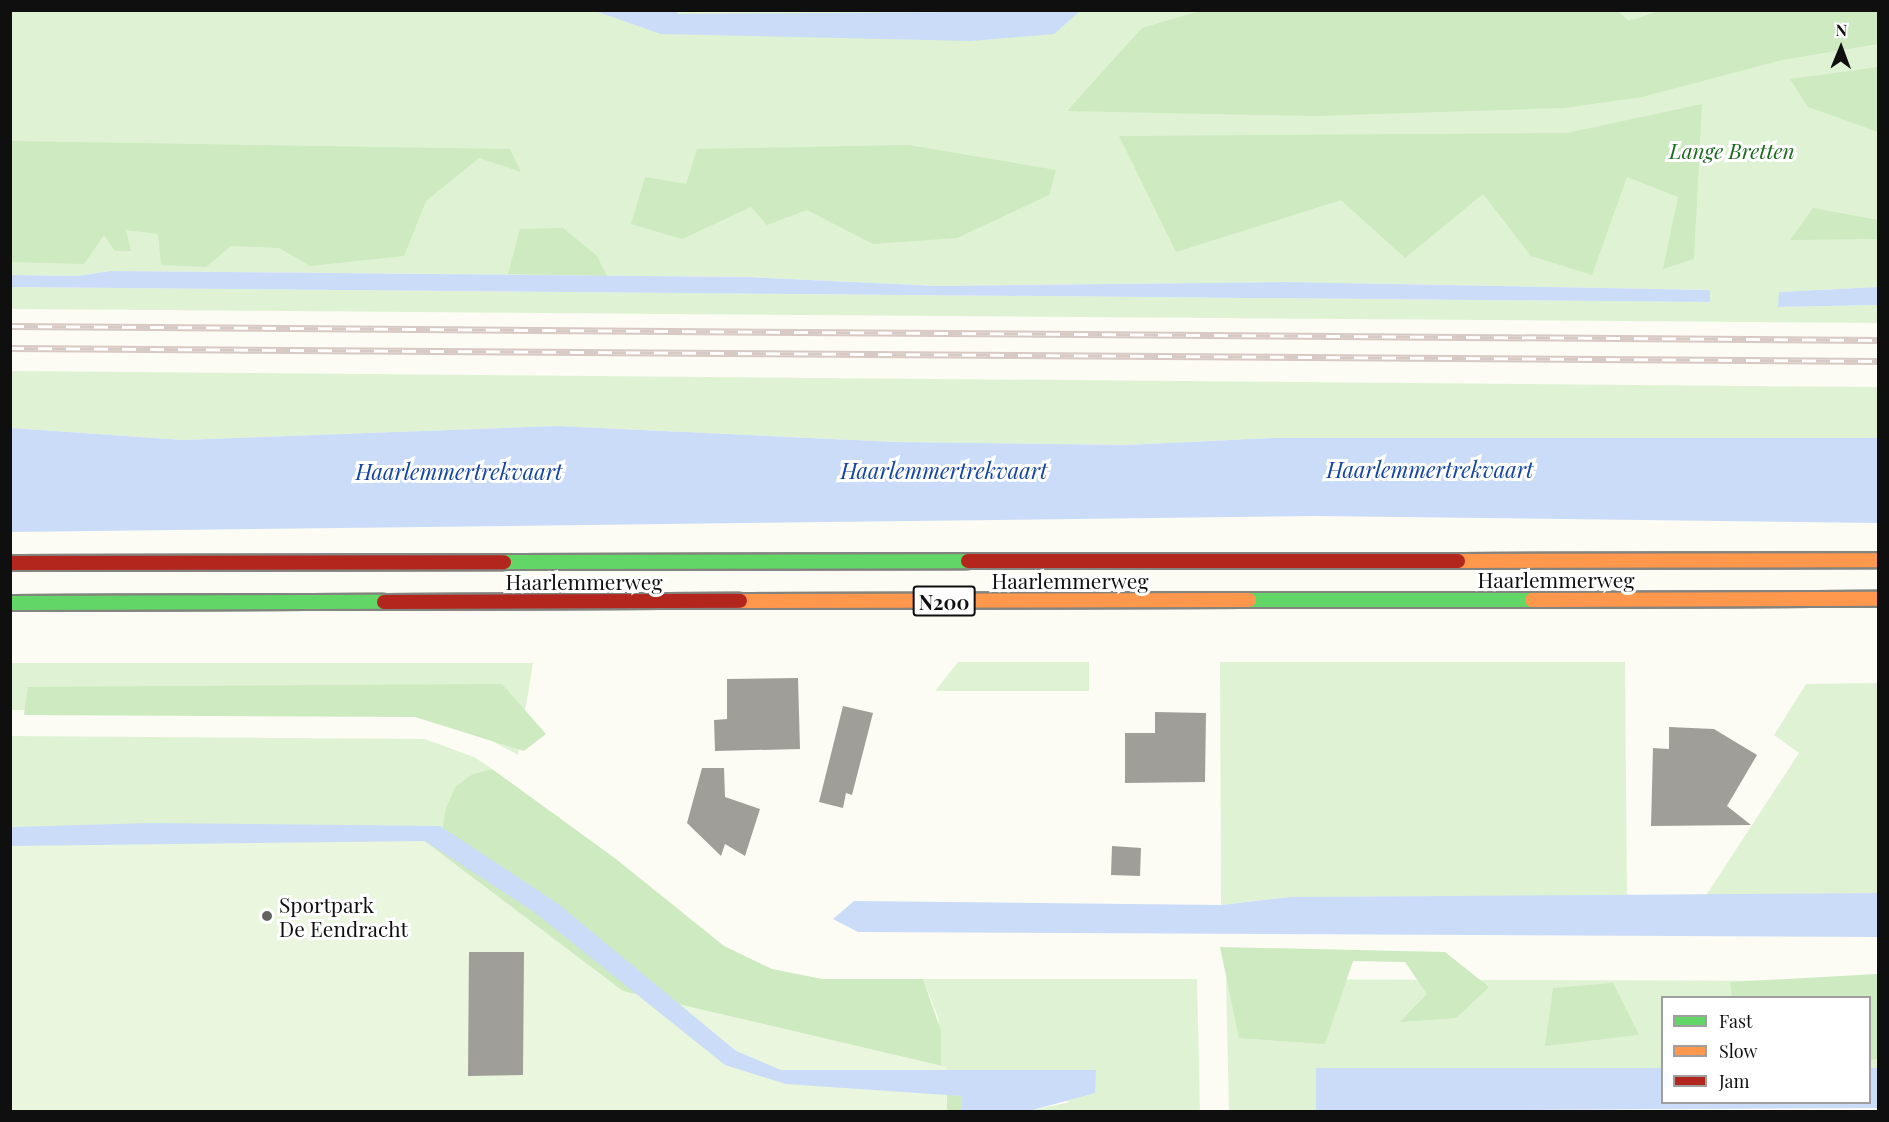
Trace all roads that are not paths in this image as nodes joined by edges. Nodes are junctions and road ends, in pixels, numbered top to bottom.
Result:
1 (1878, 560) edge
2 (10, 563) edge
3 (1878, 599) edge
4 (10, 603) edge

1 - 2 main road, Haarlemmerweg / N200
3 - 4 main road, Haarlemmerweg / N200

